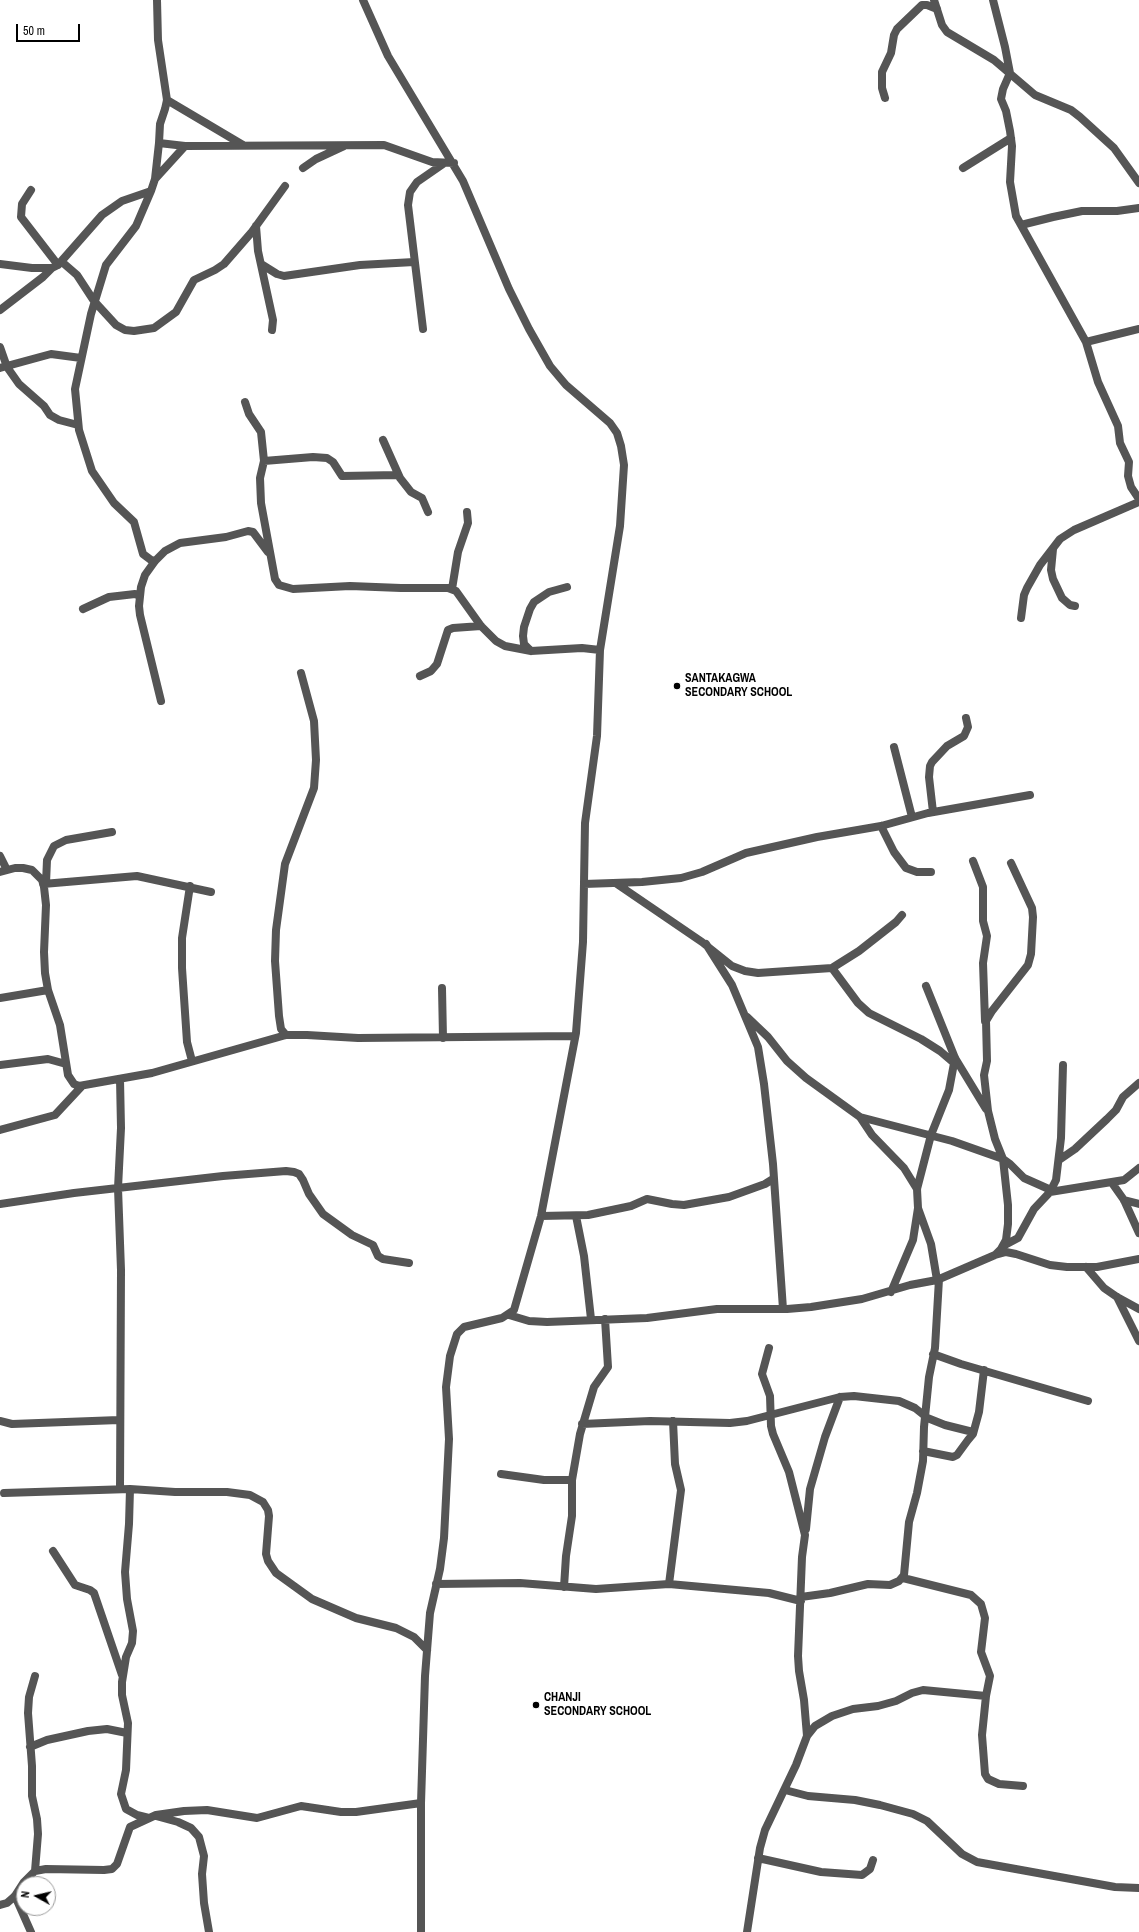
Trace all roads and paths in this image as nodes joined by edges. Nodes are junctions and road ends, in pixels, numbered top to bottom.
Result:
1 (157, 0) edge
2 (363, 0) edge
3 (934, 0) edge
4 (993, 0) edge
5 (937, 9) junction
6 (1010, 73) junction
7 (885, 98) dead end
8 (167, 100) junction
9 (1011, 138) junction
10 (159, 143) junction
11 (244, 145) junction
12 (185, 146) junction
13 (345, 146) junction
14 (454, 163) junction
15 (443, 164) junction
16 (303, 168) dead end
17 (963, 168) dead end
18 (155, 180) junction
19 (1139, 183) edge
20 (285, 186) dead end
21 (31, 190) dead end
22 (151, 191) junction
23 (1139, 208) edge
24 (1021, 225) junction
25 (256, 226) junction
26 (414, 262) junction
27 (0, 264) edge
28 (261, 264) junction
29 (57, 265) junction
30 (94, 301) junction
31 (0, 310) edge
32 (423, 329) dead end
33 (1139, 329) edge
34 (272, 330) dead end
35 (1086, 342) junction
36 (0, 347) edge
37 (81, 358) junction
38 (4, 368) edge
39 (245, 402) dead end
40 (78, 425) junction
41 (383, 440) dead end
42 (264, 461) junction
43 (398, 475) junction
44 (1139, 500) edge
45 (428, 512) dead end
46 (467, 512) dead end
47 (1053, 548) junction
48 (269, 553) junction
49 (155, 560) junction
50 (567, 587) dead end
51 (452, 589) junction
52 (140, 596) junction
53 (1075, 606) dead end
54 (83, 609) dead end
55 (1021, 618) dead end
56 (481, 626) junction
57 (600, 650) junction
58 (531, 651) junction
59 (301, 673) dead end
60 (420, 676) dead end
61 (161, 701) dead end
62 (966, 718) dead end
63 (894, 747) dead end
64 (1030, 795) dead end
65 (933, 812) junction
66 (912, 817) junction
67 (881, 826) junction
68 (112, 832) dead end
69 (0, 856) edge
70 (973, 860) dead end
71 (1011, 863) dead end
72 (4, 871) edge
73 (931, 872) dead end
74 (45, 883) junction
75 (584, 884) junction
76 (618, 884) junction
77 (190, 886) junction
78 (211, 892) dead end
79 (902, 915) dead end
80 (706, 944) junction
81 (832, 968) junction
82 (926, 986) dead end
83 (442, 988) dead end
84 (48, 990) junction
85 (0, 998) edge
86 (746, 1016) junction
87 (986, 1022) junction
88 (286, 1036) junction
89 (575, 1036) junction
90 (443, 1038) junction
91 (192, 1061) junction
92 (955, 1061) junction
93 (0, 1064) edge
94 (66, 1064) junction
95 (1063, 1065) dead end
96 (120, 1078) junction
97 (1139, 1083) edge
98 (82, 1086) junction
99 (988, 1111) junction
100 (860, 1117) junction
101 (0, 1130) edge
102 (931, 1135) junction
103 (1003, 1159) junction
104 (1059, 1160) junction
105 (1139, 1168) edge
106 (774, 1179) junction
107 (1112, 1183) junction
108 (118, 1188) junction
109 (917, 1189) junction
110 (1051, 1191) junction
111 (1124, 1200) junction
112 (0, 1204) edge
113 (1139, 1204) edge
114 (918, 1208) junction
115 (541, 1216) junction
116 (576, 1216) junction
117 (1139, 1233) edge
118 (1003, 1246) junction
119 (995, 1255) junction
120 (1139, 1259) edge
121 (409, 1263) dead end
122 (1086, 1267) junction
123 (938, 1279) junction
124 (891, 1292) junction
125 (1117, 1297) junction
126 (783, 1309) junction
127 (1139, 1309) edge
128 (509, 1315) junction
129 (605, 1319) junction
130 (591, 1320) junction
131 (1139, 1341) edge
132 (769, 1348) dead end
133 (933, 1354) junction
134 (984, 1370) junction
135 (840, 1397) junction
136 (1088, 1401) dead end
137 (771, 1415) junction
138 (925, 1417) junction
139 (119, 1420) junction
140 (0, 1421) edge
141 (673, 1421) junction
142 (582, 1424) junction
143 (973, 1432) junction
144 (923, 1451) junction
145 (501, 1474) dead end
146 (572, 1480) junction
147 (120, 1489) junction
148 (130, 1489) junction
149 (4, 1493) dead end
150 (805, 1535) junction
151 (53, 1551) dead end
152 (903, 1578) junction
153 (436, 1584) junction
154 (669, 1584) junction
155 (564, 1587) junction
156 (801, 1599) junction
157 (427, 1650) junction
158 (35, 1676) dead end
159 (122, 1676) junction
160 (986, 1696) junction
161 (127, 1733) junction
162 (807, 1736) junction
163 (30, 1747) junction
164 (1023, 1786) dead end
165 (785, 1790) junction
166 (421, 1804) junction
167 (153, 1816) junction
168 (758, 1858) junction
169 (873, 1860) dead end
170 (35, 1871) junction
171 (1139, 1888) edge
172 (15, 1896) junction
173 (0, 1905) edge
174 (31, 1932) edge
175 (210, 1932) edge
176 (421, 1932) edge
177 (747, 1932) edge

1 - 8 street
2 - 14 street
3 - 5 street
4 - 6 street
5 - 6 street
5 - 7 street
6 - 9 street
6 - 19 street
8 - 10 street
8 - 11 street
9 - 17 street
9 - 24 street
10 - 12 street
10 - 18 street
11 - 12 street
11 - 13 street
12 - 18 street
13 - 15 street
13 - 16 street
14 - 15 street
14 - 57 street
15 - 26 street
18 - 22 street
20 - 25 street
21 - 29 street
22 - 29 street
22 - 30 street
23 - 24 street
24 - 35 street
25 - 28 street
25 - 30 street
26 - 28 street
26 - 32 street
27 - 29 street
28 - 34 street
29 - 30 street
29 - 31 street
30 - 37 street
33 - 35 street
35 - 44 street
36 - 38 street
37 - 38 street
37 - 40 street
38 - 40 street
39 - 42 street
40 - 49 street
41 - 43 street
42 - 43 street
42 - 48 street
43 - 45 street
44 - 47 street
46 - 51 street
47 - 53 street
47 - 55 street
48 - 49 street
48 - 51 street
49 - 52 street
50 - 58 street
51 - 56 street
52 - 54 street
52 - 61 street
56 - 58 street
56 - 60 street
57 - 58 street
57 - 75 street
59 - 88 street
62 - 65 street
63 - 66 street
64 - 65 street
65 - 66 street
66 - 67 street
67 - 73 street
67 - 76 street
68 - 74 street
69 - 72 street
70 - 87 street
71 - 87 street
72 - 74 street
74 - 77 street
74 - 84 street
75 - 76 street
75 - 89 street
76 - 80 street
77 - 78 street
77 - 91 street
79 - 81 street
80 - 81 street
80 - 86 street
81 - 92 street
82 - 92 street
83 - 90 street
84 - 85 street
84 - 94 street
86 - 100 street
86 - 106 street
87 - 99 street
88 - 90 street
88 - 91 street
89 - 90 street
89 - 115 street
91 - 96 street
92 - 99 street
92 - 102 street
93 - 94 street
94 - 98 street
95 - 104 street
96 - 98 street
96 - 108 street
97 - 104 street
98 - 101 street
99 - 103 street
100 - 102 street
100 - 109 street
102 - 103 street
102 - 109 street
103 - 110 street
103 - 118 street
104 - 110 street
105 - 107 street
106 - 116 street
106 - 126 street
107 - 110 street
107 - 111 street
108 - 112 street
108 - 121 street
108 - 139 street
109 - 114 street
110 - 118 street
111 - 113 street
111 - 117 street
114 - 123 street
114 - 124 street
115 - 116 street
115 - 128 street
116 - 130 street
118 - 119 street
119 - 122 street
119 - 123 street
120 - 122 street
122 - 125 street
123 - 124 street
123 - 133 street
124 - 126 street
125 - 127 street
125 - 131 street
126 - 129 street
128 - 130 street
128 - 153 street
129 - 130 street
129 - 142 street
132 - 137 street
133 - 134 street
133 - 138 street
134 - 136 street
134 - 143 street
135 - 137 street
135 - 138 street
135 - 150 street
137 - 141 street
137 - 150 street
138 - 143 street
138 - 144 street
139 - 140 street
139 - 147 street
141 - 142 street
141 - 154 street
142 - 146 street
143 - 144 street
144 - 152 street
145 - 146 street
146 - 155 street
147 - 148 street
147 - 149 street
148 - 157 street
148 - 159 street
150 - 156 street
151 - 159 street
152 - 156 street
152 - 160 street
153 - 155 street
153 - 157 street
154 - 155 street
154 - 156 street
156 - 162 street
157 - 166 street
158 - 163 street
159 - 161 street
160 - 162 street
160 - 164 street
161 - 163 street
161 - 167 street
162 - 165 street
163 - 170 street
165 - 168 street
165 - 171 street
166 - 167 street
166 - 176 street
167 - 170 street
167 - 175 street
168 - 169 street
168 - 177 street
170 - 172 street
172 - 173 street
172 - 174 street

